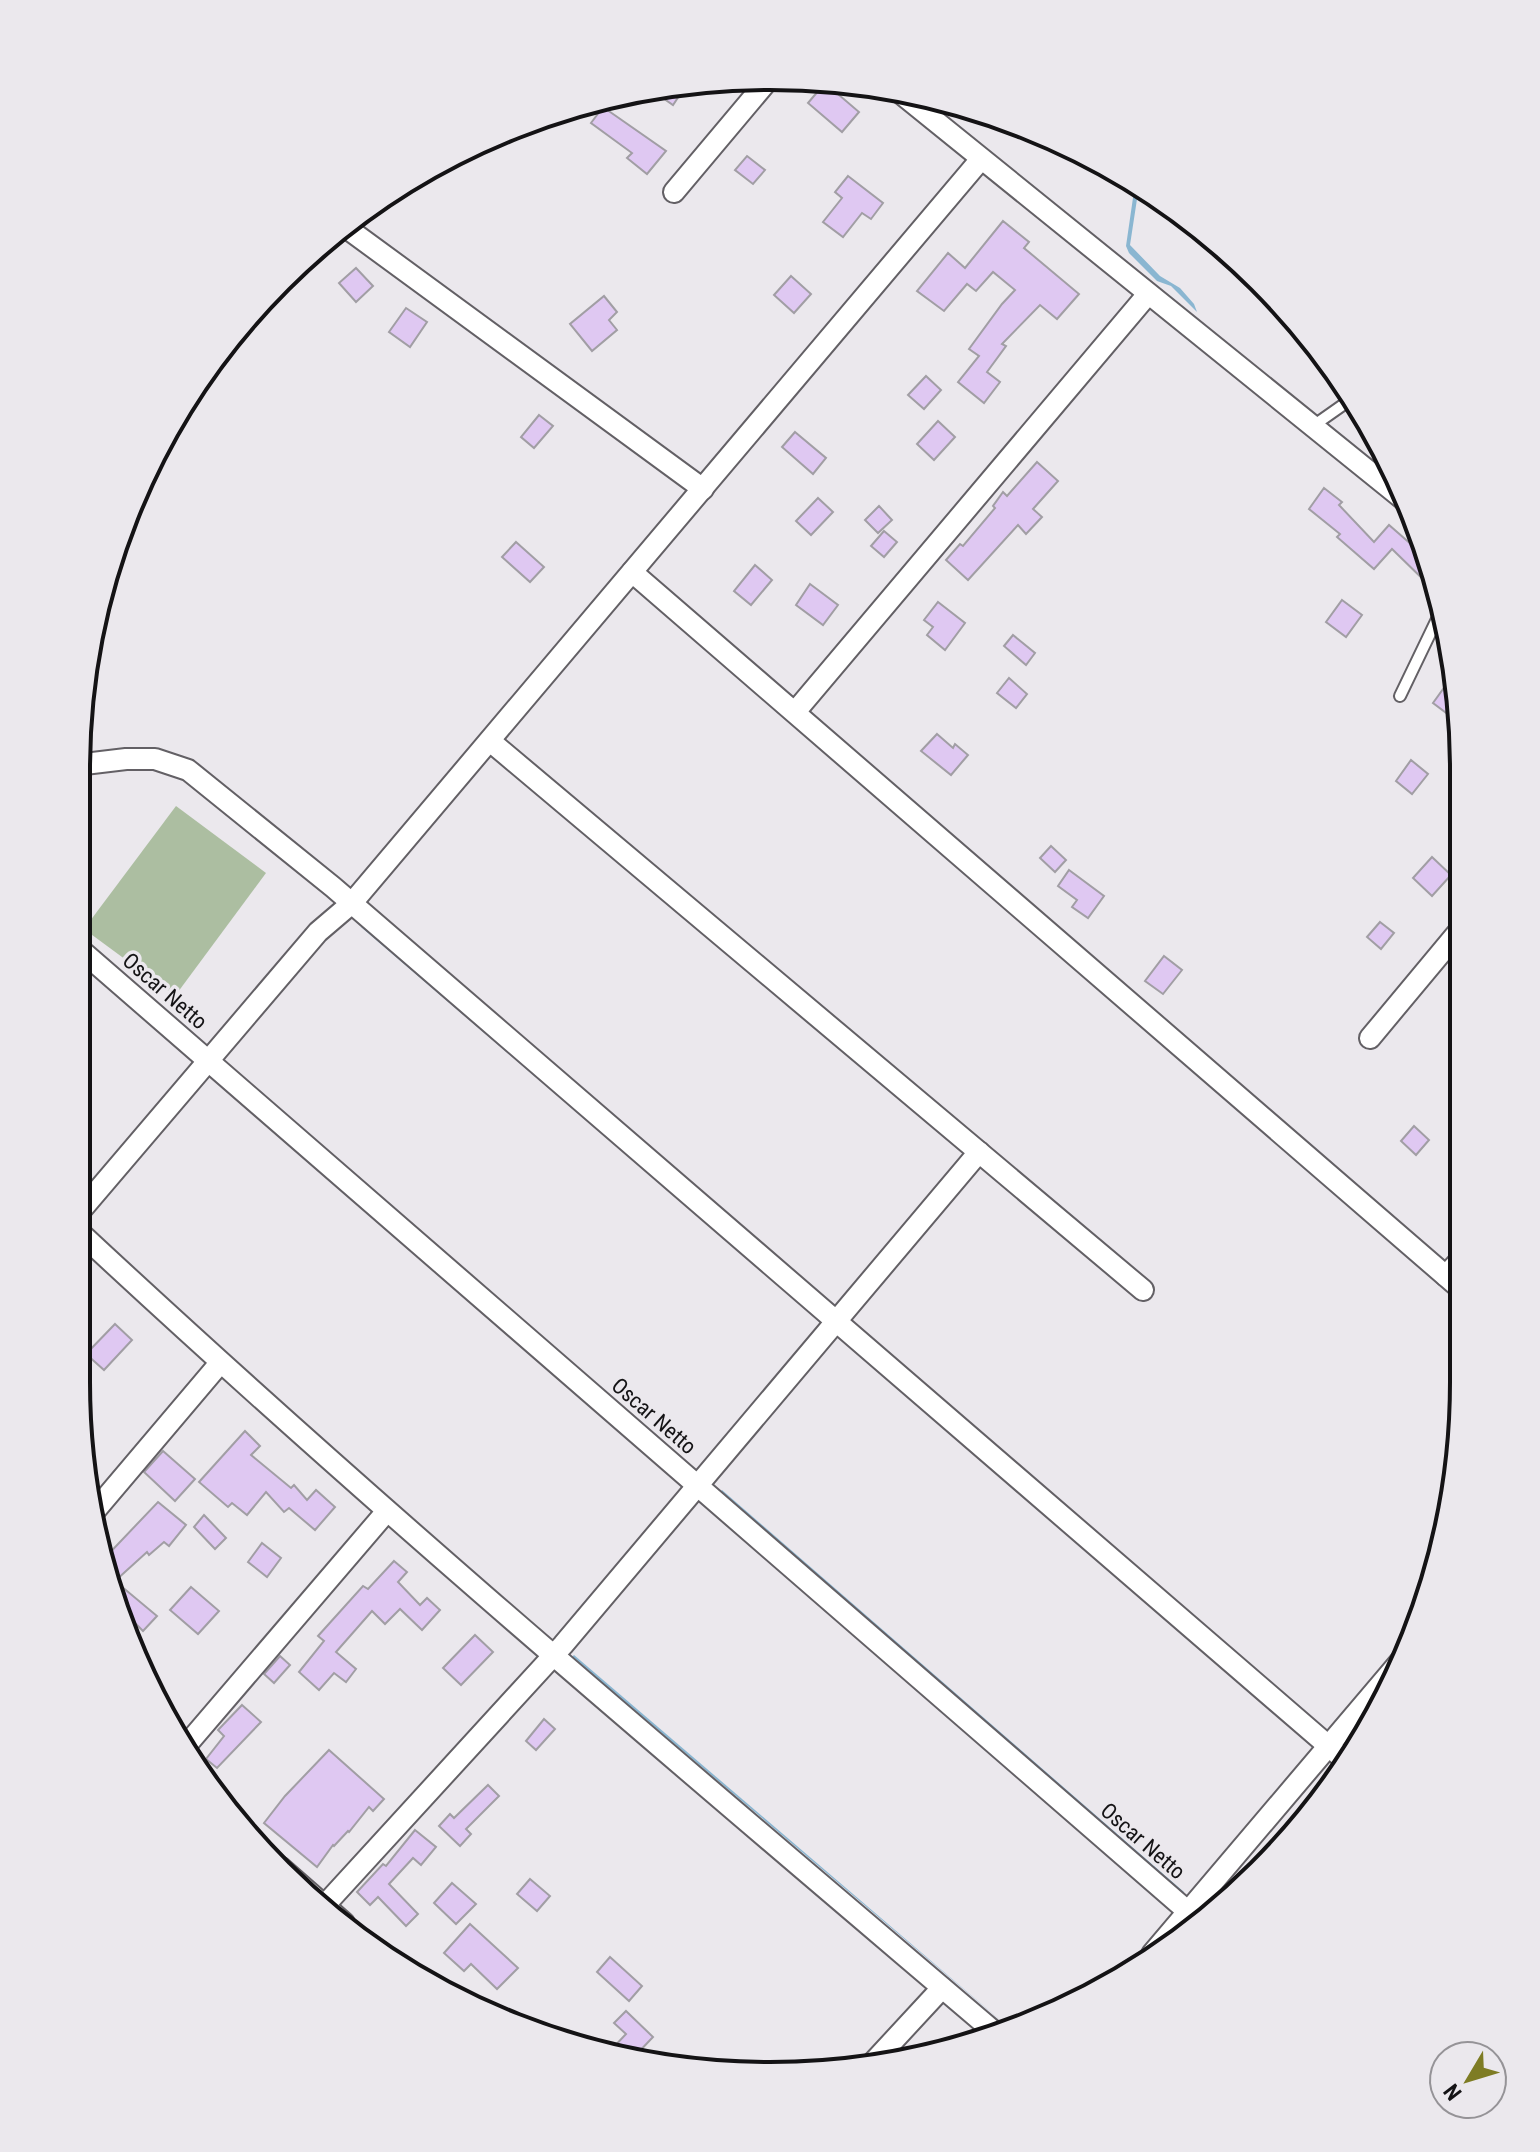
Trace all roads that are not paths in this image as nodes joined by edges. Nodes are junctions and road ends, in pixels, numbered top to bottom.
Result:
1 (760, 90) edge
2 (916, 106) edge
3 (981, 159) junction
4 (674, 192) dead end
5 (354, 233) edge
6 (1148, 294) junction
7 (1343, 405) edge
8 (1313, 426) junction
9 (1388, 487) edge
10 (703, 489) junction
11 (632, 572) junction
12 (1434, 625) edge
13 (1400, 696) dead end
14 (795, 712) junction
15 (490, 741) junction
16 (90, 763) edge
17 (352, 903) junction
18 (1450, 942) edge
19 (90, 958) edge
20 (1370, 1038) dead end
21 (207, 1060) junction
22 (979, 1152) junction
23 (90, 1199) edge
24 (90, 1242) edge
25 (1450, 1280) edge
26 (1143, 1290) dead end
27 (836, 1321) junction
28 (220, 1363) junction
29 (697, 1486) junction
30 (101, 1503) edge
31 (387, 1511) junction
32 (554, 1655) junction
33 (1376, 1690) edge
34 (192, 1739) edge
35 (1329, 1746) junction
36 (1339, 1754) edge
37 (330, 1900) edge
38 (1204, 1905) edge
39 (1191, 1915) edge
40 (942, 1988) junction
41 (988, 2026) edge
42 (883, 2052) edge

1 - 4 street
2 - 3 street
3 - 6 street
3 - 10 street
5 - 10 street
6 - 8 street
6 - 14 street
7 - 8 lane
8 - 9 street
10 - 11 street
11 - 14 street
11 - 15 street
12 - 13 lane
14 - 25 street
15 - 17 street
15 - 22 street
16 - 17 street
17 - 21 street
17 - 27 street
18 - 20 street
19 - 21 street, Oscar Netto
21 - 23 street
21 - 29 street, Oscar Netto
22 - 26 street
22 - 27 street
24 - 28 street
27 - 29 street
27 - 35 street
28 - 30 street
28 - 31 street
29 - 32 street
29 - 39 street, Oscar Netto
31 - 32 street
31 - 34 street
32 - 37 street
32 - 40 street
33 - 35 street
35 - 36 street
35 - 38 street
40 - 41 street
40 - 42 street

